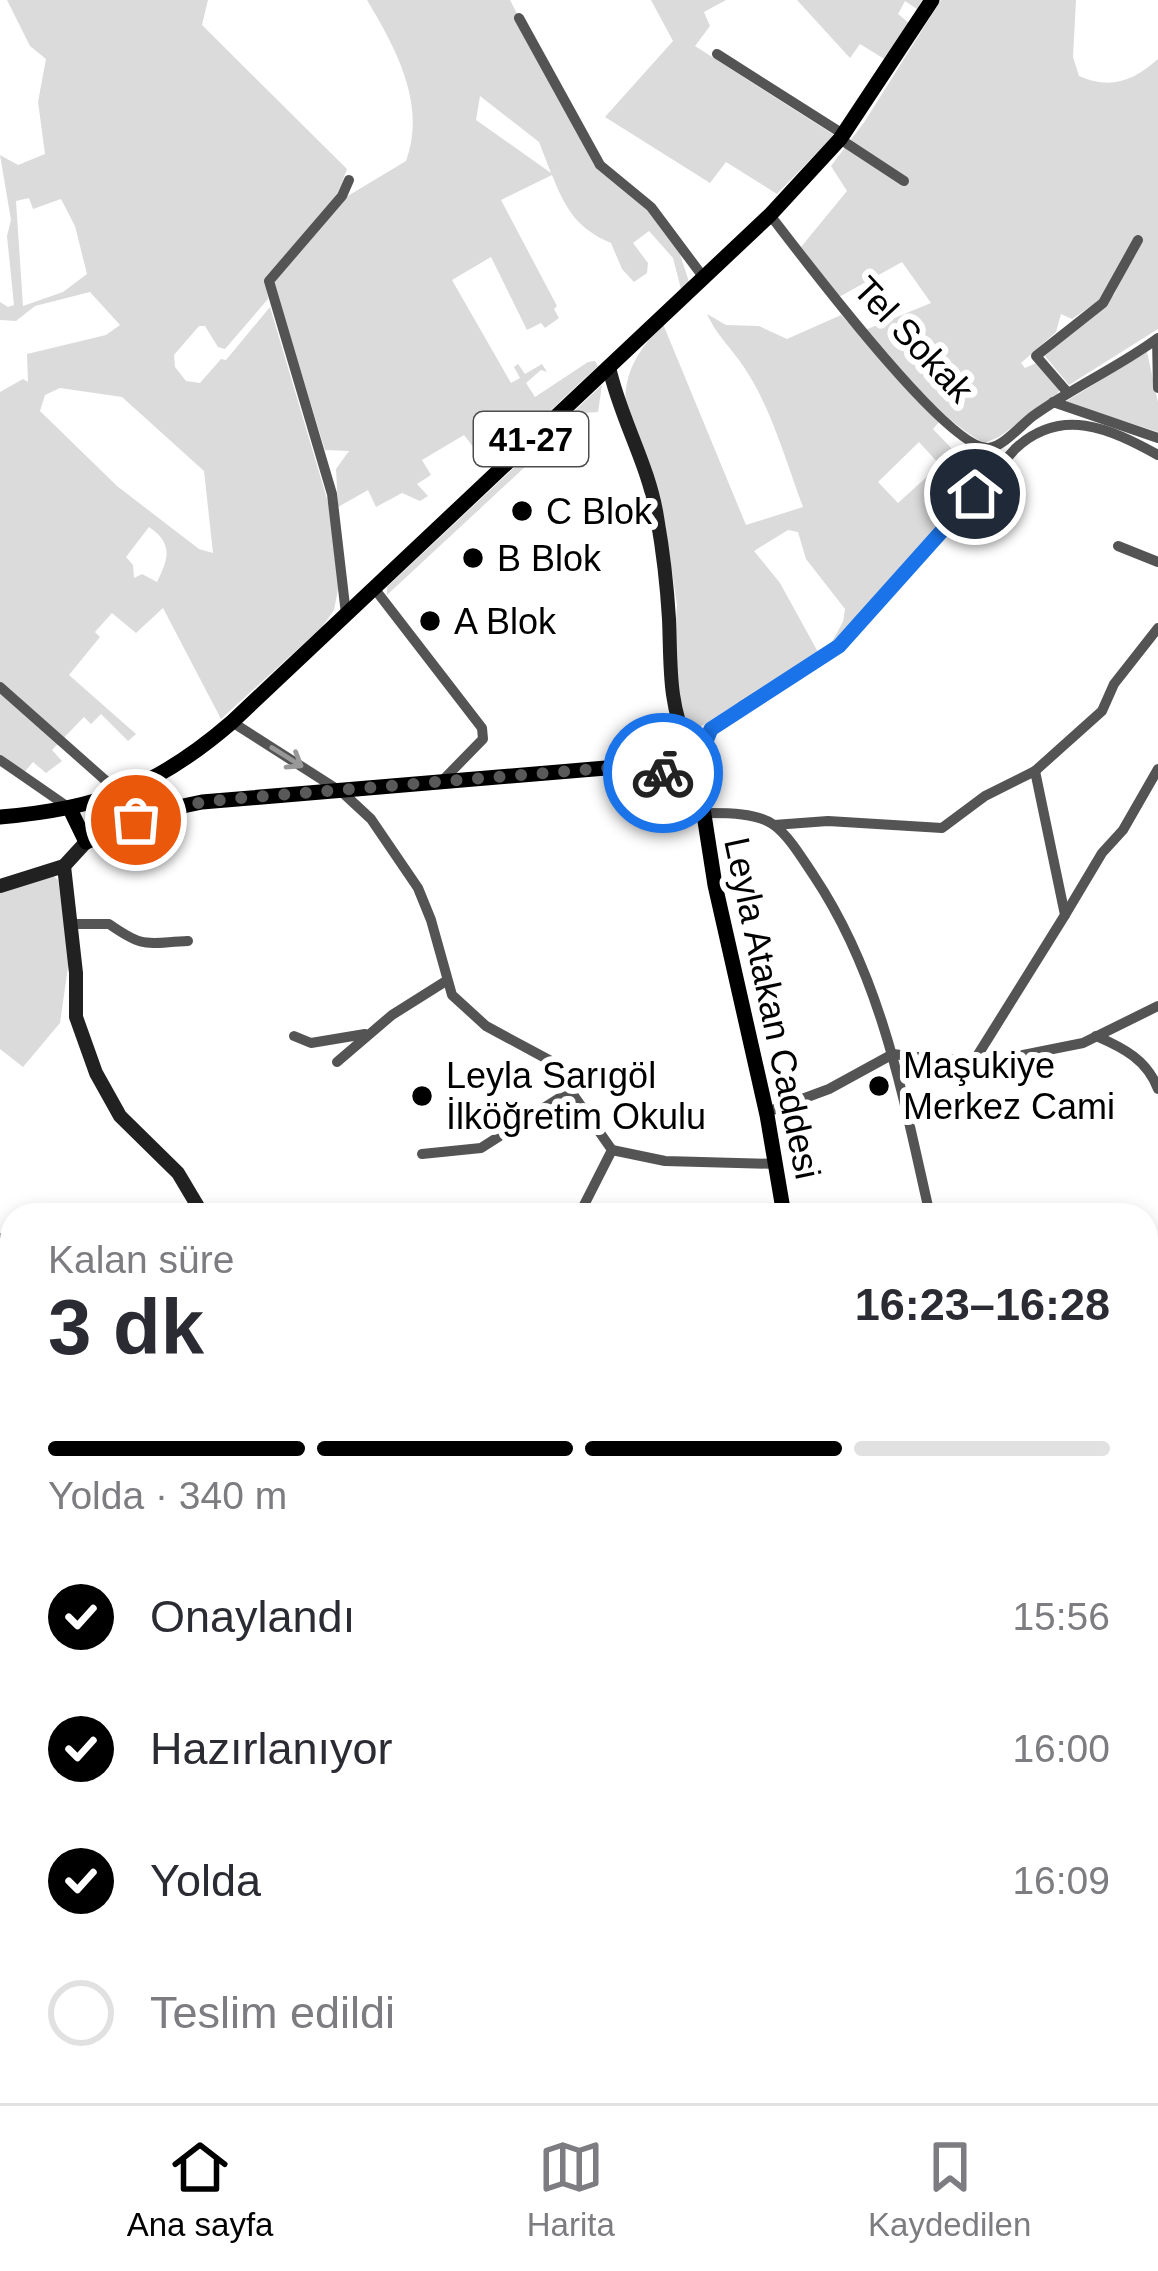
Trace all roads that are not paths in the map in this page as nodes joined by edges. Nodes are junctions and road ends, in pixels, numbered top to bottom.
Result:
1 (932, 0) edge
2 (519, 18) dead end
3 (717, 54) dead end
4 (842, 137) junction
5 (349, 180) dead end
6 (904, 181) dead end
7 (770, 215) junction
8 (1138, 240) dead end
9 (704, 278) junction
10 (1157, 338) edge
11 (609, 367) junction
12 (1158, 388) edge
13 (1068, 393) junction
14 (1053, 402) junction
15 (1158, 438) edge
16 (1158, 454) edge
17 (1118, 546) dead end
18 (1158, 562) edge
19 (374, 588) junction
20 (346, 614) junction
21 (1158, 628) edge
22 (0, 687) edge
23 (675, 718) junction
24 (232, 722) junction
25 (0, 760) edge
26 (682, 761) junction
27 (1158, 769) edge
28 (1035, 771) junction
29 (159, 777) junction
30 (440, 783) junction
31 (343, 793) junction
32 (122, 795) junction
33 (177, 807) junction
34 (70, 809) junction
35 (702, 813) junction
36 (0, 817) edge
37 (774, 825) junction
38 (86, 842) junction
39 (64, 866) junction
40 (0, 886) edge
41 (1065, 915) junction
42 (71, 924) junction
43 (188, 941) dead end
44 (446, 981) junction
45 (1158, 1006) edge
46 (368, 1034) junction
47 (295, 1036) dead end
48 (1096, 1036) junction
49 (893, 1054) junction
50 (974, 1061) junction
51 (337, 1063) dead end
52 (1158, 1089) edge
53 (572, 1090) junction
54 (767, 1112) junction
55 (612, 1150) junction
56 (422, 1154) dead end
57 (777, 1164) junction
58 (196, 1203) edge
59 (585, 1203) edge
60 (782, 1203) edge
61 (927, 1203) edge

1 - 4 main road, 41-27
2 - 9 street
3 - 4 street
4 - 6 street
4 - 7 main road, 41-27
5 - 20 street
7 - 9 main road, 41-27
7 - 14 street, Tel Sokak
8 - 13 street
9 - 11 main road, 41-27
10 - 12 street
10 - 13 street, Tel Sokak
11 - 19 main road, 41-27
11 - 23 street
13 - 14 street, Tel Sokak
14 - 15 street
16 - 26 street
17 - 18 street
19 - 20 main road, 41-27
19 - 30 street
20 - 24 main road, 41-27
21 - 28 street
22 - 32 street
23 - 26 street
23 - 26 street
24 - 29 main road, 41-27
24 -> 31 street
25 - 34 street
26 - 30 main road
26 - 35 main road, Leyla Atakan Caddesi
27 - 41 street
28 - 37 street
28 - 41 street
29 - 32 main road, 41-27
29 - 33 street
30 - 31 main road
31 - 33 main road
31 - 44 street
32 - 34 main road, 41-27
33 - 38 main road
34 - 36 main road, 41-27
34 - 38 main road
35 - 37 street
35 - 54 main road, Leyla Atakan Caddesi
37 - 49 street
38 - 39 street
39 - 40 street
39 - 42 street
41 - 50 street
42 - 43 street
42 - 58 street
44 - 46 street
44 - 53 street
45 - 48 street
46 - 47 street
46 - 51 street
48 - 50 street
48 - 52 street
49 - 50 street
49 - 54 street
49 - 61 street
53 - 55 street
53 - 56 street
54 - 57 main road, Leyla Atakan Caddesi
55 - 57 street
55 - 59 street
57 - 60 main road, Leyla Atakan Caddesi

